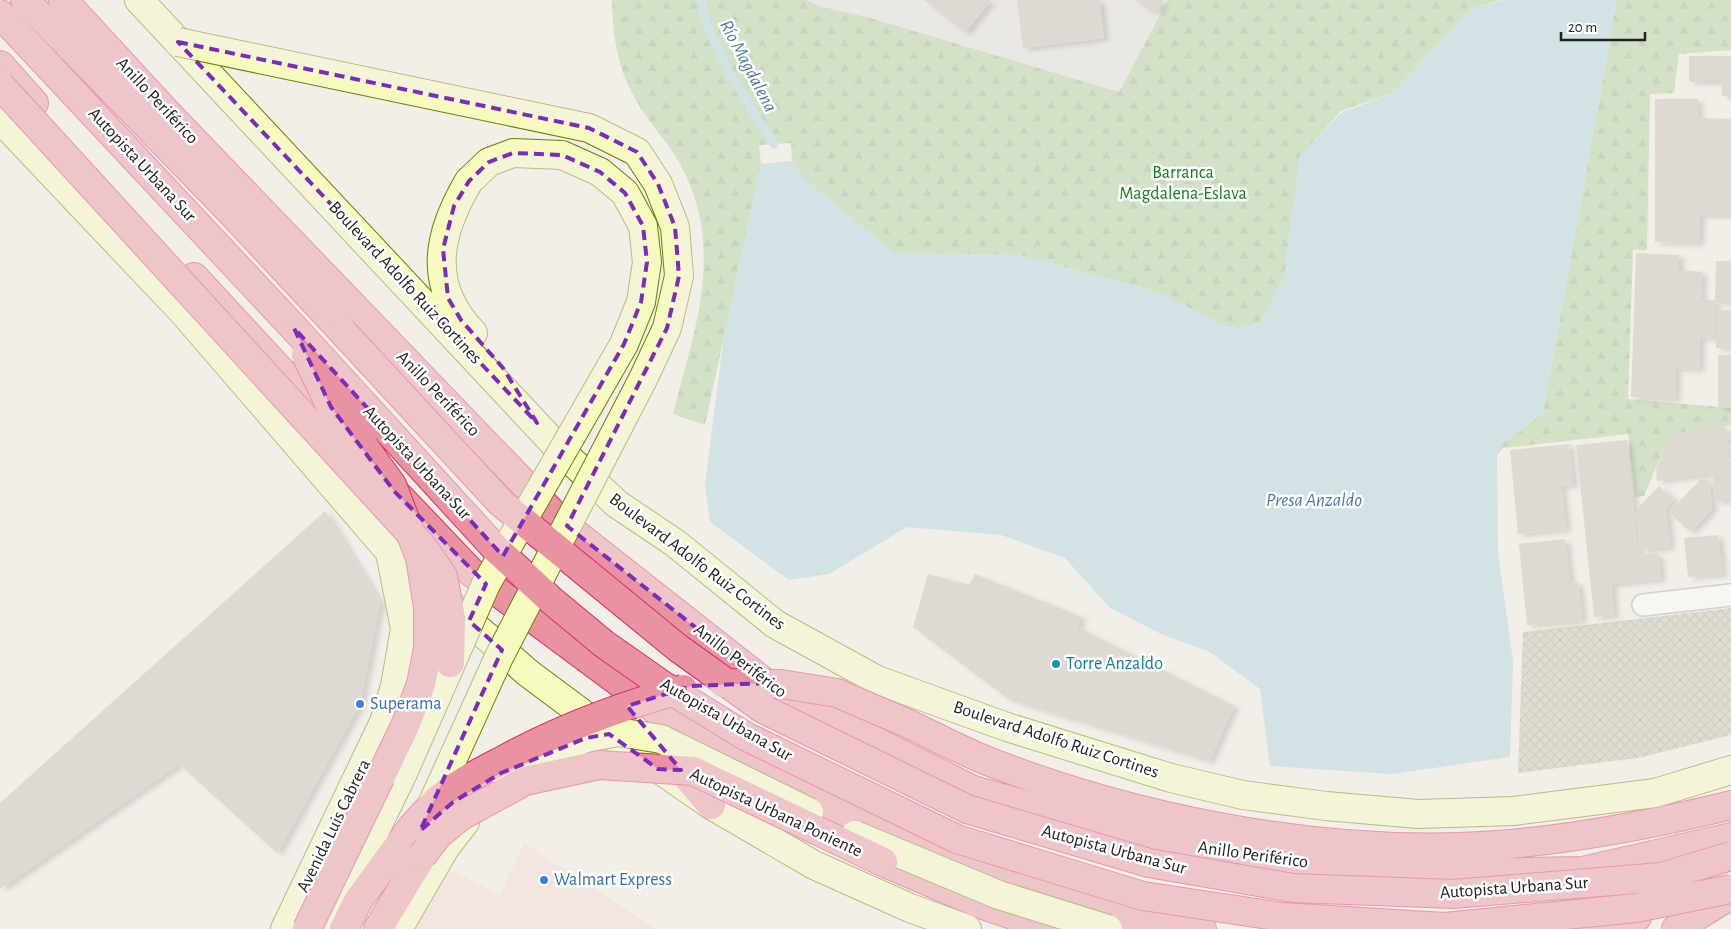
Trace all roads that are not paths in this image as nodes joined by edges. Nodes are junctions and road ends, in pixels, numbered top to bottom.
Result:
1 (26, 0) edge
2 (63, 0) edge
3 (81, 0) edge
4 (138, 0) edge
5 (0, 14) edge
6 (178, 42) junction
7 (0, 65) edge
8 (0, 85) edge
9 (168, 114) junction
10 (0, 120) edge
11 (294, 328) junction
12 (537, 423) junction
13 (390, 552) junction
14 (1731, 594) edge
15 (1642, 605) dead end
16 (590, 662) junction
17 (450, 663) junction
18 (626, 746) junction
19 (1731, 770) edge
20 (711, 805) junction
21 (1731, 805) edge
22 (420, 831) junction
23 (1731, 837) edge
24 (1731, 856) edge
25 (1731, 889) edge
26 (1731, 895) edge
27 (285, 929) edge
28 (307, 929) edge
29 (323, 929) edge
30 (344, 929) edge
31 (372, 929) edge
32 (378, 929) edge
33 (398, 929) edge
34 (967, 929) edge
35 (1054, 929) edge
36 (1108, 929) edge
37 (1202, 929) edge
38 (1585, 929) edge
39 (1676, 929) edge

1 - 24 highway, Autopista Urbana Sur, bridge
2 - 9 highway, Anillo Periférico
3 - 9 highway
4 - 6 main road, Boulevard Adolfo Ruiz Cortines
5 - 11 highway, Autopista Urbana Sur
6 - 12 main road, Boulevard Adolfo Ruiz Cortines
6 - 22 main road, bridge
7 - 16 highway
8 - 17 highway, bridge
9 - 23 highway, Anillo Periférico
10 - 13 main road
11 - 25 highway, Autopista Urbana Sur, bridge
11 - 28 highway, bridge
12 - 17 main road, bridge
12 - 19 main road, Boulevard Adolfo Ruiz Cortines
13 - 18 main road
13 - 27 main road, Avenida Luis Cabrera
14 - 15 street
16 - 20 highway
16 - 37 highway
17 - 29 main road, bridge
18 - 20 main road
18 - 33 main road
20 - 34 main road
21 - 30 highway, bridge
22 - 31 main road
22 - 36 main road, bridge
26 - 38 highway
26 - 39 highway
32 - 35 highway, Autopista Urbana Poniente, bridge

